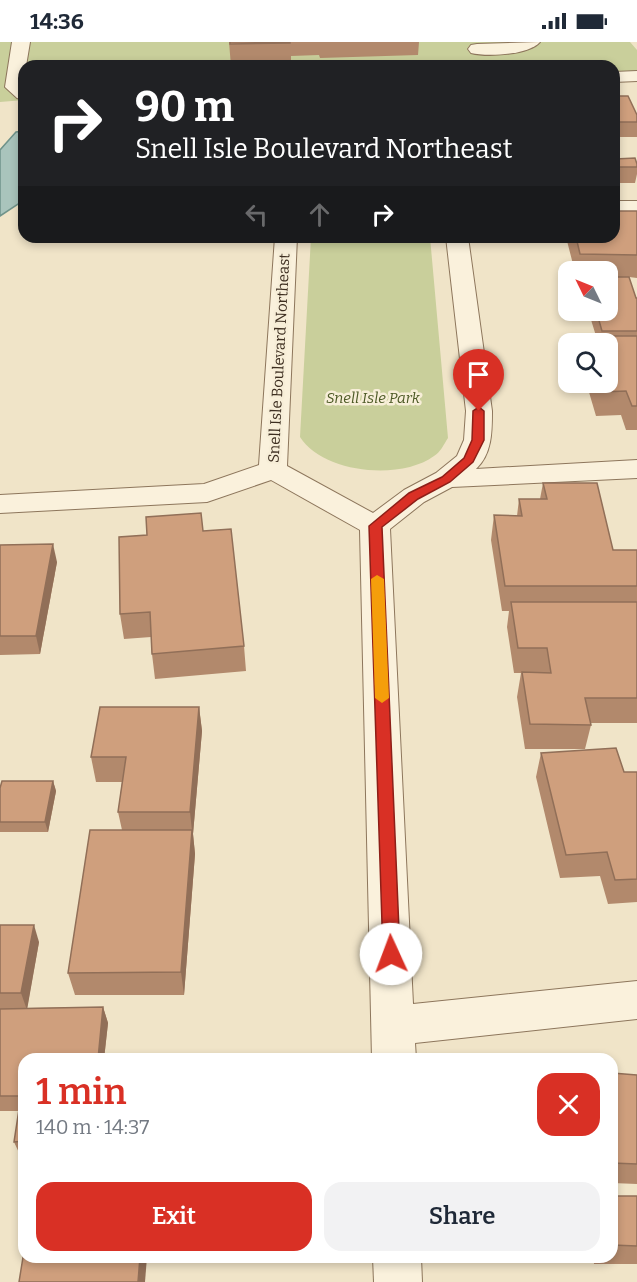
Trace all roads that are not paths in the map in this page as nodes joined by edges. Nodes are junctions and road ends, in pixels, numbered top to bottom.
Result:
1 (21, 42) edge
2 (531, 42) edge
3 (477, 52) edge
4 (18, 60) edge
5 (18, 61) edge
6 (637, 76) edge
7 (620, 77) edge
8 (18, 90) edge
9 (620, 207) edge
10 (637, 207) edge
11 (286, 243) edge
12 (458, 243) edge
13 (637, 469) edge
14 (273, 470) junction
15 (446, 480) junction
16 (0, 504) edge
17 (375, 526) junction
18 (637, 1000) edge
19 (394, 1042) edge
20 (397, 1263) edge
21 (398, 1282) edge

1 - 4 street
2 - 3 street
5 - 8 street
6 - 7 street
9 - 10 street
11 - 14 street, Snell Isle Boulevard Northeast
12 - 15 street
13 - 15 street
14 - 16 street
14 - 17 street, Snell Isle Boulevard Northeast
15 - 17 street
17 - 19 street
18 - 19 street
20 - 21 street

